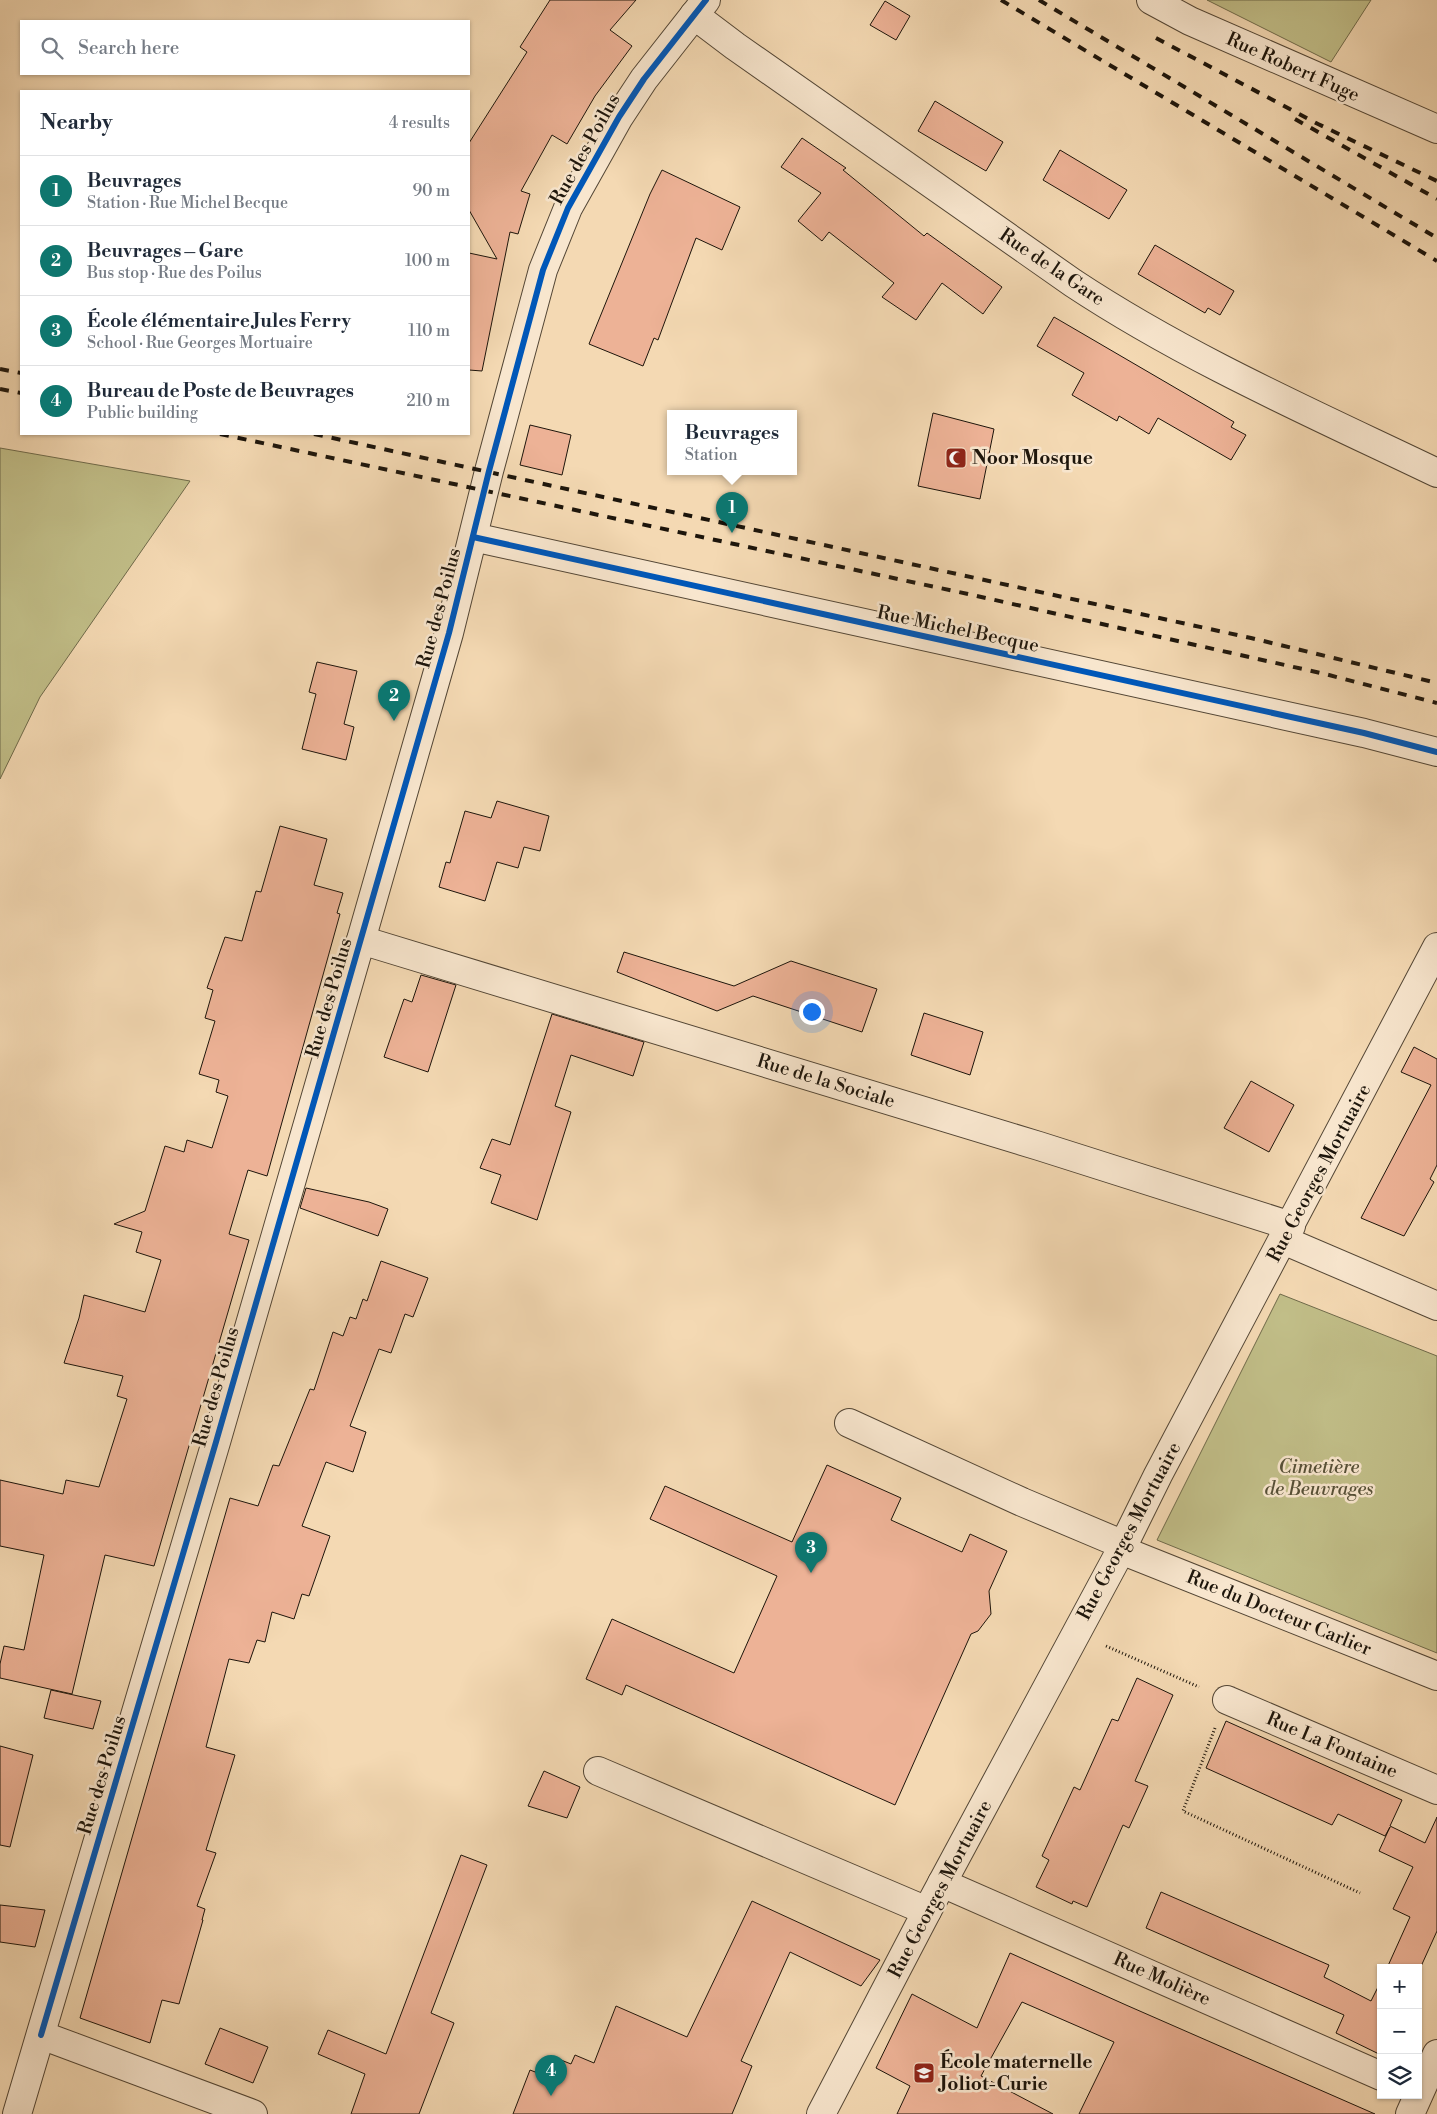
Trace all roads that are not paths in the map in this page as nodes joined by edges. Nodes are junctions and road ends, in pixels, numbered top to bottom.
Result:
1 (1152, 0) edge
2 (700, 8) edge
3 (1437, 129) edge
4 (1437, 473) edge
5 (473, 537) junction
6 (1437, 752) edge
7 (361, 940) junction
8 (1437, 947) edge
9 (1287, 1233) junction
10 (1437, 1306) edge
11 (849, 1424) dead end
12 (1122, 1547) junction
13 (1437, 1676) edge
14 (1227, 1700) road end
15 (598, 1771) dead end
16 (1437, 1790) edge
17 (942, 1882) junction
18 (927, 1911) junction
19 (41, 2034) junction
20 (1437, 2054) edge
21 (1377, 2074) edge
22 (1416, 2100) edge
23 (17, 2114) edge
24 (253, 2114) edge
25 (822, 2114) edge

1 - 3 street, Rue Robert Fuge
2 - 4 street, Rue de la Gare
2 - 5 street, Rue des Poilus
5 - 6 street, Rue Michel Becque
5 - 7 street, Rue des Poilus
7 - 9 street, Rue de la Sociale
7 - 19 street, Rue des Poilus
8 - 9 street, Rue Georges Mortuaire
9 - 10 street, Rue de la Sociale
9 - 12 street, Rue Georges Mortuaire
11 - 12 street, Rue du Docteur Carlier
12 - 13 street, Rue du Docteur Carlier
12 - 17 street, Rue Georges Mortuaire
14 - 16 street, Rue La Fontaine
15 - 18 street
17 - 18 street, Rue Georges Mortuaire
17 - 21 street, Rue Molière
18 - 25 street, Rue Georges Mortuaire
19 - 23 street, Rue des Poilus
19 - 24 street
20 - 22 street

